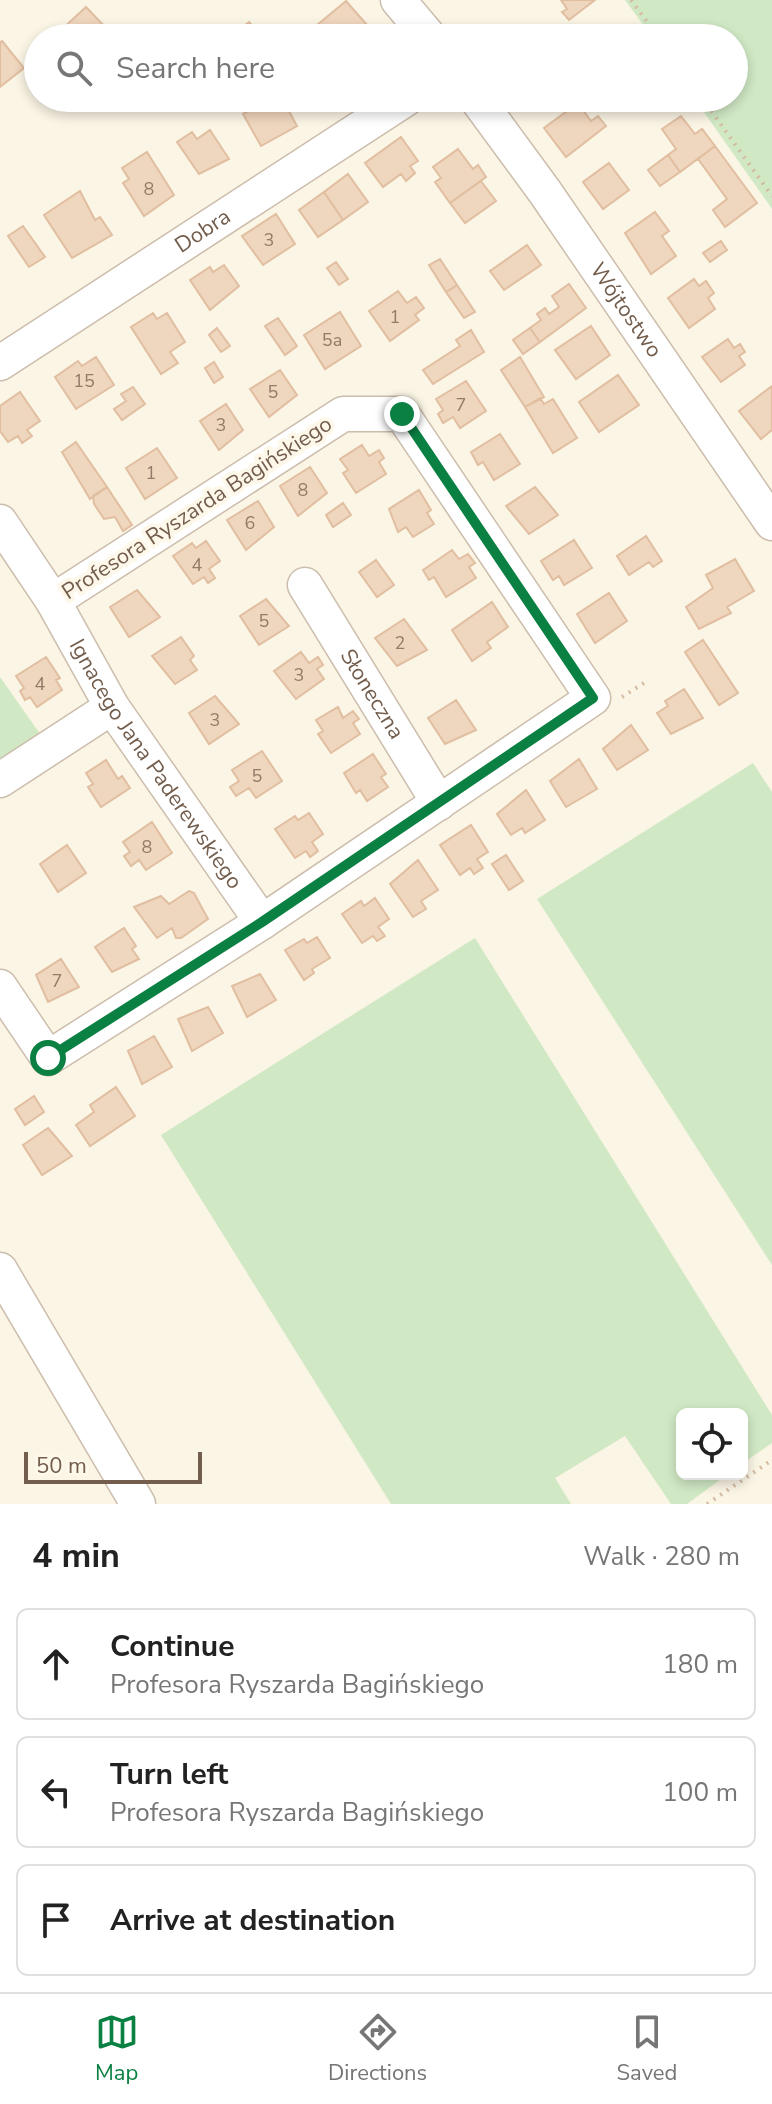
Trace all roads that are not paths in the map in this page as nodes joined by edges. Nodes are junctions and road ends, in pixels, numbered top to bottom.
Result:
1 (398, 0) edge
2 (418, 24) edge
3 (385, 112) edge
4 (486, 112) edge
5 (0, 363) edge
6 (0, 522) edge
7 (772, 523) edge
8 (305, 585) dead end
9 (53, 601) junction
10 (112, 707) junction
11 (0, 780) edge
12 (439, 803) junction
13 (262, 922) junction
14 (0, 987) edge
15 (0, 1270) edge
16 (138, 1504) edge

1 - 2 street
3 - 5 street, Dobra
4 - 7 street, Wójtostwo
6 - 9 street, Ignacego Jana Paderewskiego
8 - 12 street, Słoneczna
9 - 10 street, Ignacego Jana Paderewskiego
9 - 12 street, Profesora Ryszarda Bagińskiego
10 - 11 street
10 - 13 street, Ignacego Jana Paderewskiego
12 - 13 street, Profesora Ryszarda Bagińskiego
13 - 14 street, Profesora Ryszarda Bagińskiego
15 - 16 street

